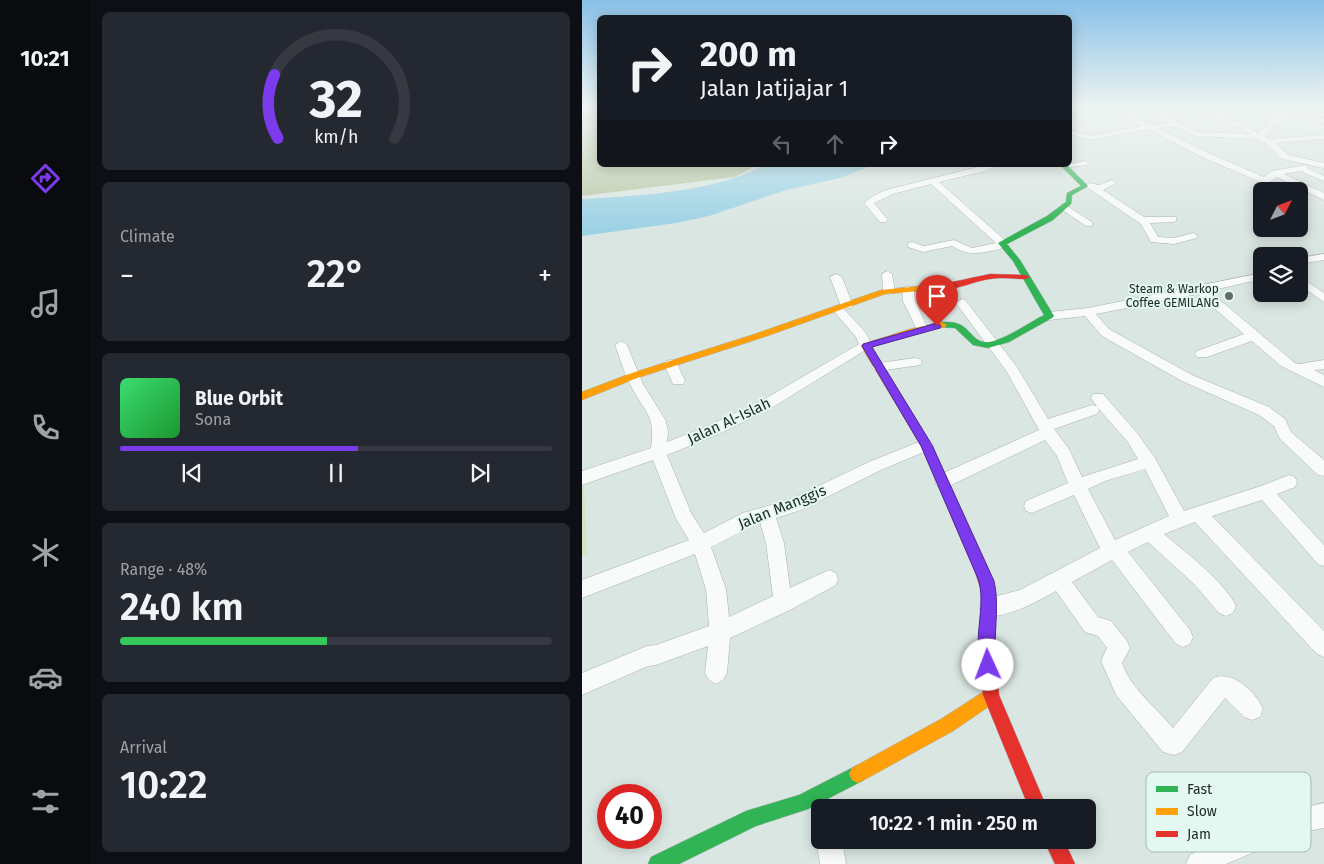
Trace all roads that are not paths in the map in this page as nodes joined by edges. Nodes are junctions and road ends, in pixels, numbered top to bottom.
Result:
1 (1196, 149) edge
2 (1277, 149) edge
3 (1085, 163) dead end
4 (1072, 164) edge
5 (1320, 165) edge
6 (988, 167) edge
7 (1068, 167) edge
8 (1301, 168) junction
9 (1275, 173) junction
10 (1095, 176) dead end
11 (1324, 179) edge
12 (1263, 180) joint
13 (934, 182) junction
14 (1112, 183) dead end
15 (1086, 184) junction
16 (1324, 197) edge
17 (1064, 207) junction
18 (1173, 219) dead end
19 (883, 220) dead end
20 (1142, 220) junction
21 (1089, 224) dead end
22 (1192, 236) dead end
23 (1003, 244) junction
24 (912, 245) dead end
25 (1324, 257) edge
26 (1308, 260) edge
27 (887, 274) dead end
28 (836, 277) dead end
29 (1026, 277) junction
30 (1253, 278) edge
31 (1308, 286) edge
32 (908, 289) junction
33 (1200, 290) junction
34 (888, 291) junction
35 (1324, 299) edge
36 (962, 303) dead end
37 (842, 307) junction
38 (1088, 312) junction
39 (1049, 316) junction
40 (922, 329) junction
41 (1252, 336) junction
42 (992, 344) junction
43 (621, 345) dead end
44 (866, 346) junction
45 (1202, 354) dead end
46 (915, 362) dead end
47 (671, 364) junction
48 (1324, 364) edge
49 (879, 367) junction
50 (1295, 370) junction
51 (632, 376) junction
52 (678, 381) dead end
53 (1324, 382) edge
54 (582, 396) edge
55 (1046, 429) junction
56 (926, 445) junction
57 (658, 453) junction
58 (1149, 462) junction
59 (1324, 470) edge
60 (582, 478) edge
61 (944, 481) junction
62 (1289, 482) dead end
63 (1078, 486) junction
64 (1265, 492) junction
65 (1032, 506) dead end
66 (766, 513) junction
67 (1198, 514) junction
68 (1179, 519) junction
69 (1149, 532) junction
70 (701, 543) junction
71 (1113, 550) junction
72 (1324, 558) edge
73 (829, 579) dead end
74 (1060, 579) junction
75 (582, 589) edge
76 (783, 603) junction
77 (1226, 606) dead end
78 (989, 607) junction
79 (720, 632) junction
80 (1183, 637) dead end
81 (1324, 648) edge
82 (716, 673) dead end
83 (582, 684) edge
84 (991, 695) junction
85 (1252, 709) dead end
86 (826, 799) edge
87 (1034, 799) edge
88 (811, 802) edge
89 (1324, 815) edge
90 (1311, 818) edge
91 (830, 849) edge
92 (1058, 849) edge
93 (1224, 852) edge
94 (658, 864) edge
95 (833, 864) edge
96 (1065, 864) edge
97 (1198, 864) edge

1 - 12 street
2 - 5 street
3 - 4 street
5 - 8 street
6 - 13 street
7 - 15 street
8 - 9 street
8 - 11 street
9 - 12 street
9 - 16 street
10 - 15 street
13 - 19 street
13 - 23 street
14 - 15 street
15 - 17 street
15 - 20 street
17 - 21 street
17 - 23 street
18 - 20 street
20 - 22 street
23 - 24 street
23 - 29 street
25 - 26 street
27 - 34 street
28 - 37 street
29 - 32 street
29 - 39 street
30 - 33 street
31 - 35 street
32 - 34 street
32 - 40 street
33 - 38 street
33 - 41 street
34 - 37 street
36 - 42 street
37 - 44 street
37 - 47 street
38 - 39 street
38 - 59 street
39 - 42 street
40 - 42 street
40 - 44 street
41 - 45 street
41 - 50 street
42 - 55 street
43 - 51 street
44 - 49 street
44 - 57 street, Jalan Al-Islah
46 - 49 street
47 - 51 street
47 - 52 street
48 - 50 street
49 - 56 street
50 - 53 street
51 - 54 street
51 - 57 street
55 - 58 street
55 - 61 street
55 - 63 street
56 - 61 street
56 - 66 street, Jalan Manggis
57 - 60 street, Jalan Al-Islah
57 - 70 street
58 - 63 street
58 - 68 street
61 - 78 street
62 - 64 street
63 - 65 street
63 - 71 street
64 - 67 street
64 - 72 street
66 - 70 street, Jalan Manggis
66 - 76 street
67 - 68 street
67 - 81 street
68 - 69 street
69 - 71 street
69 - 77 street
70 - 75 street, Jalan Manggis
70 - 79 street
71 - 74 street
71 - 80 street
73 - 76 street
74 - 78 street
74 - 85 street
76 - 79 street
78 - 84 street
79 - 82 street
79 - 83 street
84 - 86 street
84 - 87 street
88 - 94 street
89 - 90 street
91 - 95 street
92 - 96 street
93 - 97 street

